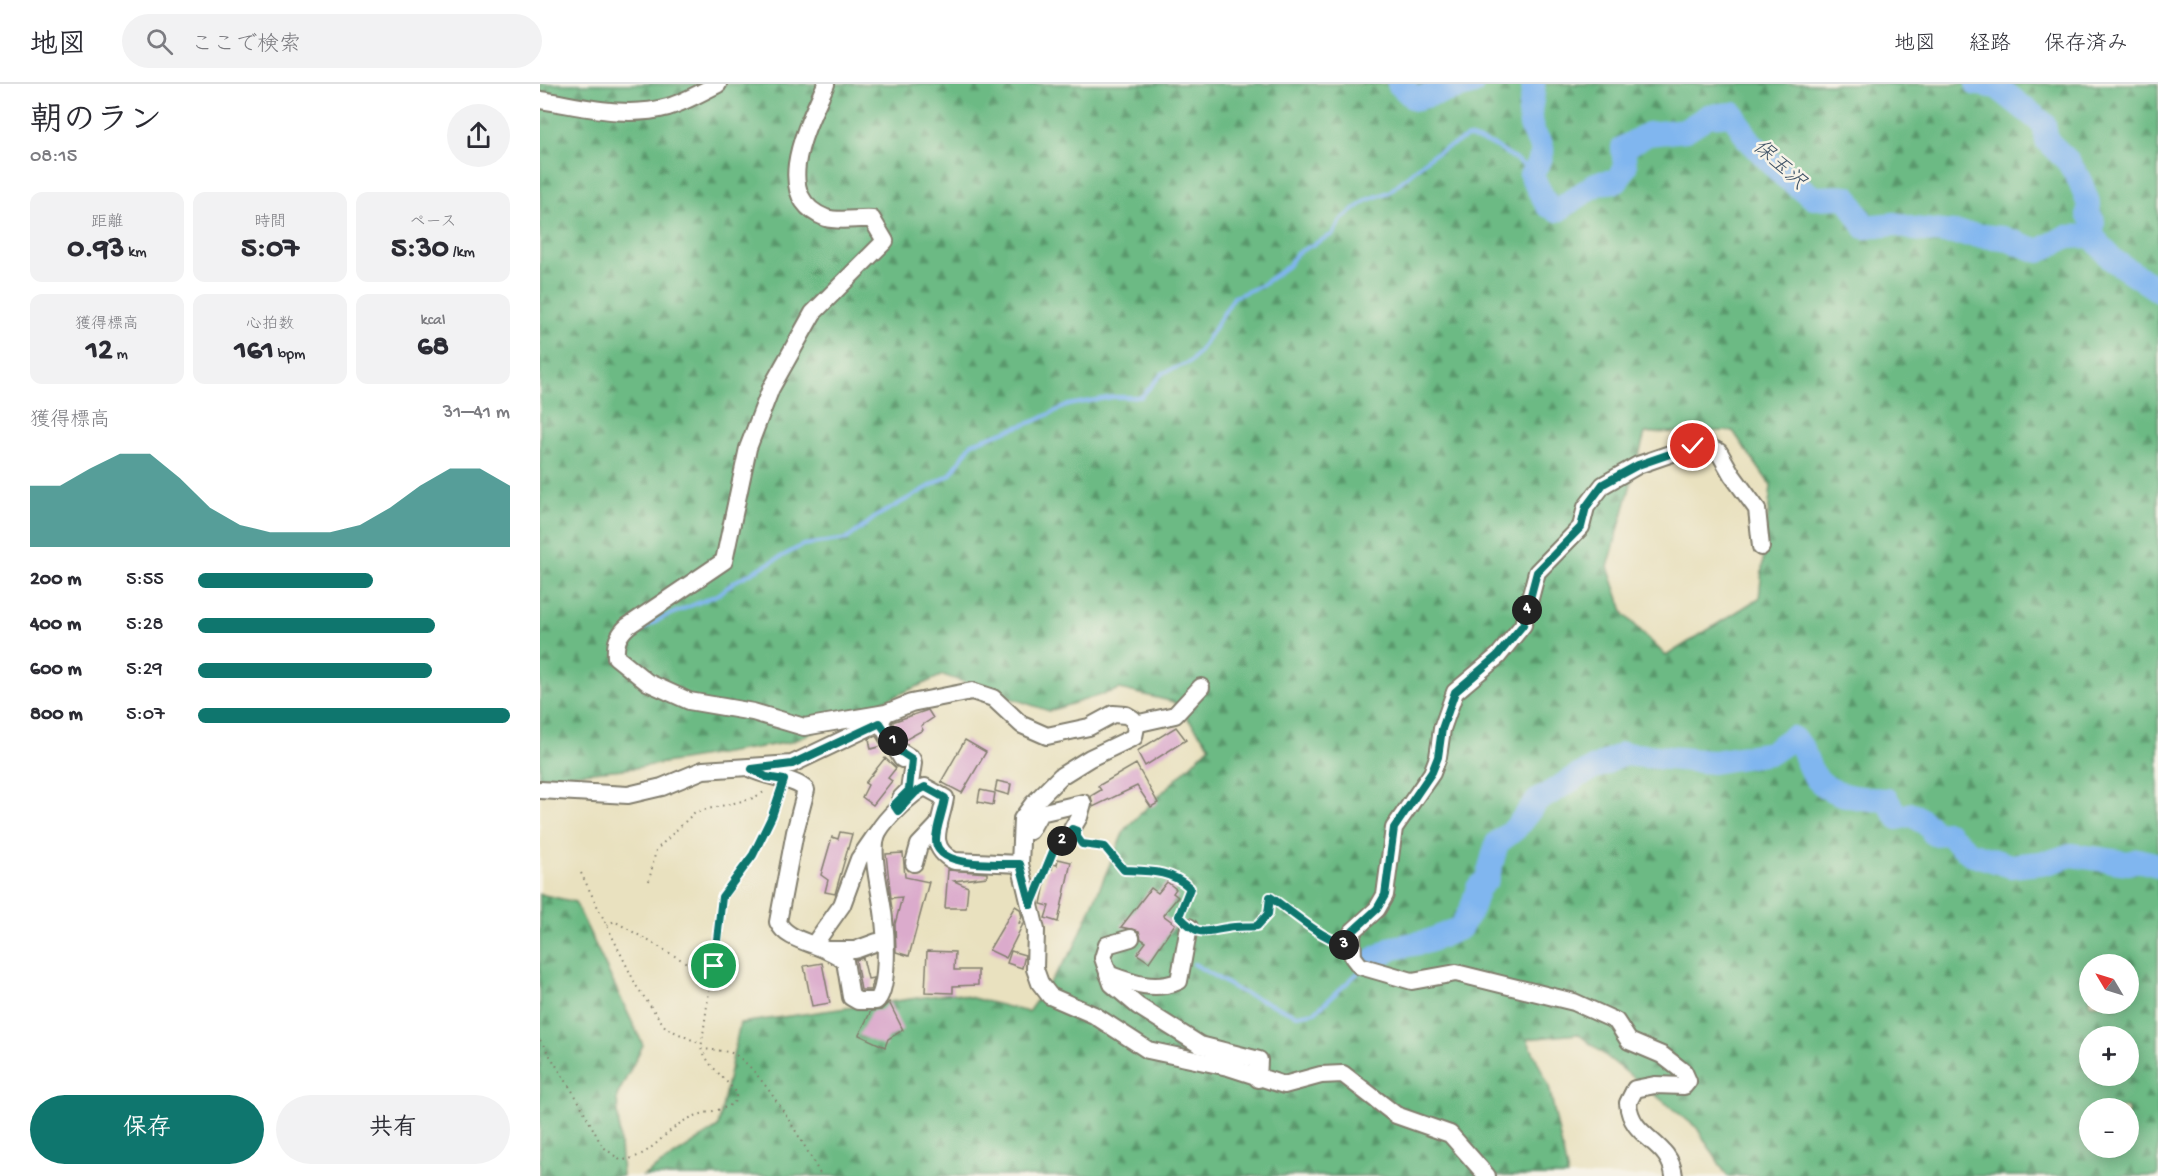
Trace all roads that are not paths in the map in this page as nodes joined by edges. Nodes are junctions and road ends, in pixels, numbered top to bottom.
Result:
1 (718, 84) edge
2 (826, 84) edge
3 (540, 99) edge
4 (1761, 547) dead end
5 (1201, 687) dead end
6 (883, 718) junction
7 (1135, 724) junction
8 (752, 769) junction
9 (540, 790) edge
10 (898, 811) junction
11 (939, 824) junction
12 (1072, 829) road end
13 (877, 833) junction
14 (1020, 838) junction
15 (914, 863) dead end
16 (1020, 864) junction
17 (1189, 927) road end
18 (1131, 938) dead end
19 (885, 943) junction
20 (821, 946) junction
21 (1108, 974) junction
22 (1258, 1079) junction
23 (1487, 1176) edge
24 (1674, 1176) edge

1 - 3 street
2 - 6 street
4 - 24 street
5 - 7 street
6 - 7 street
6 - 8 street
6 - 10 street
7 - 14 street
8 - 9 street
8 - 20 street
10 - 11 street
10 - 13 street
11 - 15 street
11 - 16 street
12 - 14 street
13 - 19 street
13 - 20 street
14 - 16 street
16 - 22 street
17 - 21 street
18 - 21 street
19 - 20 street
19 - 20 street
21 - 22 street
22 - 23 street

